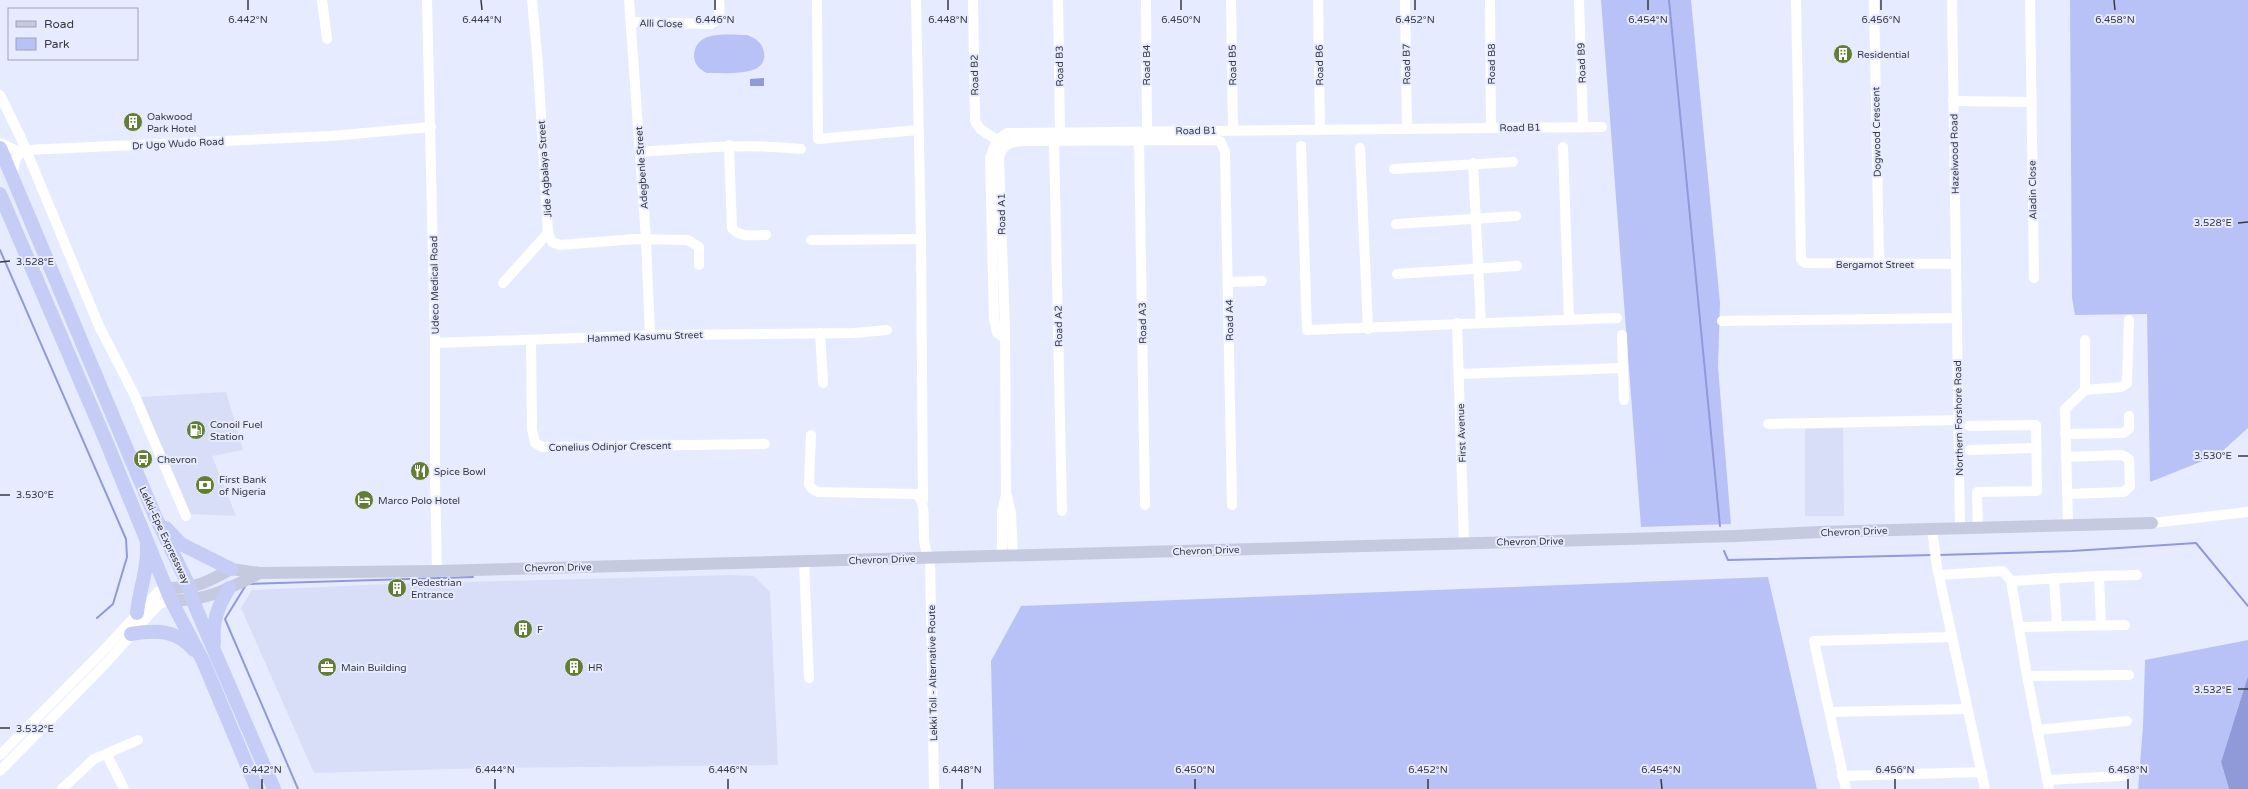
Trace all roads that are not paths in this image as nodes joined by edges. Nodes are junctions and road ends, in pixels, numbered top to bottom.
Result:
1 (322, 0) edge
2 (427, 0) edge
3 (532, 0) edge
4 (629, 0) edge
5 (719, 0) edge
6 (817, 0) edge
7 (916, 0) edge
8 (973, 0) edge
9 (1058, 0) edge
10 (1146, 0) edge
11 (1231, 0) edge
12 (1318, 0) edge
13 (1405, 0) edge
14 (1490, 0) edge
15 (1579, 0) edge
16 (1796, 0) edge
17 (1874, 0) edge
18 (1952, 0) edge
19 (2030, 0) edge
20 (631, 22) junction
21 (327, 39) dead end
22 (0, 95) edge
23 (1953, 101) junction
24 (2031, 102) junction
25 (431, 127) junction
26 (1583, 127) junction
27 (1602, 127) dead end
28 (1407, 128) junction
29 (1491, 128) junction
30 (1233, 129) junction
31 (1320, 129) junction
32 (918, 130) junction
33 (1147, 131) junction
34 (1060, 132) junction
35 (997, 140) junction
36 (1139, 140) junction
37 (1215, 140) joint
38 (1054, 141) junction
39 (0, 143) edge
40 (728, 145) junction
41 (1302, 146) dead end
42 (1563, 147) dead end
43 (0, 148) edge
44 (1360, 148) dead end
45 (802, 149) dead end
46 (23, 151) junction
47 (641, 152) junction
48 (1513, 162) dead end
49 (1474, 163) junction
50 (1394, 169) dead end
51 (13, 177) junction
52 (0, 194) edge
53 (1516, 216) dead end
54 (1476, 218) junction
55 (1396, 224) dead end
56 (548, 233) junction
57 (766, 235) dead end
58 (646, 239) junction
59 (921, 239) junction
60 (811, 240) dead end
61 (1879, 264) junction
62 (1956, 264) junction
63 (699, 265) dead end
64 (1517, 266) dead end
65 (1478, 267) junction
66 (1397, 274) dead end
67 (2034, 278) dead end
68 (1262, 281) dead end
69 (1228, 282) junction
70 (503, 283) dead end
71 (1957, 307) joint
72 (1617, 318) dead end
73 (1957, 318) junction
74 (1569, 320) junction
75 (2129, 320) dead end
76 (1722, 321) dead end
77 (1457, 323) junction
78 (1481, 323) junction
79 (1368, 328) junction
80 (887, 330) dead end
81 (820, 333) junction
82 (650, 335) junction
83 (1622, 335) dead end
84 (1005, 338) junction
85 (531, 340) junction
86 (2085, 340) dead end
87 (436, 343) junction
88 (1623, 368) junction
89 (1459, 374) junction
90 (823, 383) dead end
91 (2085, 390) junction
92 (1624, 400) dead end
93 (2129, 416) dead end
94 (1958, 420) junction
95 (1768, 424) dead end
96 (1969, 426) dead end
97 (2065, 434) junction
98 (811, 435) dead end
99 (106, 441) junction
100 (765, 444) dead end
101 (2036, 448) junction
102 (1970, 450) dead end
103 (2066, 457) junction
104 (2067, 494) junction
105 (922, 501) junction
106 (1145, 505) dead end
107 (1232, 505) dead end
108 (1062, 511) dead end
109 (2248, 512) edge
110 (155, 516) junction
111 (186, 516) dead end
112 (2152, 523) joint
113 (2068, 525) junction
114 (1960, 528) junction
115 (1978, 528) junction
116 (1932, 529) junction
117 (146, 536) junction
118 (1464, 543) junction
119 (1008, 555) junction
120 (930, 558) junction
121 (804, 562) junction
122 (231, 569) junction
123 (437, 571) junction
124 (260, 573) junction
125 (1939, 575) junction
126 (2137, 575) dead end
127 (2098, 576) junction
128 (2054, 578) junction
129 (2012, 580) junction
130 (228, 588) junction
131 (181, 594) junction
132 (137, 612) junction
133 (2101, 625) junction
134 (2126, 625) dead end
135 (2057, 626) junction
136 (2019, 627) junction
137 (131, 634) junction
138 (1952, 637) junction
139 (214, 649) junction
140 (203, 661) junction
141 (2129, 675) dead end
142 (2027, 676) junction
143 (809, 678) dead end
144 (240, 708) junction
145 (1967, 709) junction
146 (1830, 712) junction
147 (2127, 721) dead end
148 (2037, 730) junction
149 (138, 740) dead end
150 (0, 755) edge
151 (106, 755) junction
152 (0, 771) edge
153 (1982, 772) junction
154 (1842, 776) junction
155 (2122, 776) dead end
156 (2048, 784) edge
157 (62, 789) edge
158 (124, 789) edge
159 (257, 789) edge
160 (274, 789) edge
161 (934, 789) edge
162 (1846, 789) edge
163 (1985, 789) edge

1 - 21 street
2 - 25 street, Udeco Medical Road
3 - 56 street, Jide Agbalaya Street
4 - 20 street, Adegbenle Street
5 - 20 street, Alli Close
6 - 32 street
7 - 32 street, Lekki Toll - Alternative Route
8 - 35 street, Road B2
9 - 34 street, Road B3
10 - 33 street, Road B4
11 - 30 street, Road B5
12 - 31 street, Road B6
13 - 28 street, Road B7
14 - 29 street, Road B8
15 - 26 street, Road B9
16 - 61 street, Bergamot Street
17 - 61 street, Dogwood Crescent
18 - 23 street, Hazelwood Road
19 - 24 street, Aladin Close
20 - 47 street, Adegbenle Street
22 - 46 street
23 - 24 street
23 - 62 street, Hazelwood Road
24 - 67 street, Aladin Close
25 - 46 street, Dr Ugo Wudo Road
25 - 87 street, Udeco Medical Road
26 - 27 street, Road B1
26 - 29 street, Road B1
28 - 29 street, Road B1
28 - 31 street, Road B1
30 - 31 street, Road B1
30 - 33 street, Road B1
32 - 59 street, Lekki Toll - Alternative Route
33 - 34 street, Road B1
34 - 35 street, Road B1
35 - 84 street
36 - 37 street, Road A1
36 - 38 street, Road A1
36 - 106 street, Road A3
37 - 69 street, Road A4
38 - 84 street, Road A1
38 - 108 street, Road A2
39 - 46 street
40 - 45 street
40 - 47 street
40 - 57 street
41 - 79 street
42 - 74 street
43 - 51 highway, Lekki-Epe Expressway
44 - 79 street
46 - 51 street
46 - 111 street
47 - 58 street, Adegbenle Street
48 - 49 street
49 - 50 street
49 - 54 street
51 - 110 highway, Lekki-Epe Expressway
52 - 99 highway, Lekki-Epe Expressway
53 - 54 street
54 - 55 street
54 - 65 street
56 - 58 street
56 - 70 street
58 - 63 street
58 - 82 street, Adegbenle Street
59 - 60 street
59 - 105 street, Lekki Toll - Alternative Route
61 - 62 street, Bergamot Street
62 - 71 street, Hazelwood Road
64 - 65 street
65 - 66 street
65 - 78 street
68 - 69 street
69 - 107 street, Road A4
71 - 73 street, Northern Forshore Road
72 - 74 street
73 - 76 street
73 - 94 street, Northern Forshore Road
74 - 78 street
75 - 91 street
77 - 78 street
77 - 79 street
77 - 89 street, First Avenue
80 - 81 street, Hammed Kasumu Street
81 - 82 street, Hammed Kasumu Street
81 - 90 street
82 - 85 street, Hammed Kasumu Street
83 - 88 street
84 - 119 street, Road A1
85 - 87 street, Hammed Kasumu Street
85 - 100 street, Conelius Odinjor Crescent
86 - 91 street
87 - 123 street, Udeco Medical Road
88 - 89 street
88 - 92 street
89 - 118 street, First Avenue
91 - 97 street
93 - 97 street
94 - 95 street
94 - 114 street, Northern Forshore Road
96 - 101 street
97 - 103 street
98 - 105 street
99 - 117 highway, Lekki-Epe Expressway
99 - 131 highway
101 - 102 street
101 - 115 street
103 - 104 street
103 - 104 street
104 - 113 street
105 - 120 street, Lekki Toll - Alternative Route
109 - 112 street
110 - 122 highway
110 - 131 highway, Lekki-Epe Expressway
112 - 113 main road, Chevron Drive
113 - 115 main road, Chevron Drive
114 - 115 main road, Chevron Drive
114 - 116 main road, Chevron Drive
116 - 118 main road, Chevron Drive
116 - 125 street
117 - 131 highway, Lekki-Epe Expressway
117 - 132 highway
118 - 119 main road, Chevron Drive
119 - 120 main road, Chevron Drive
120 - 121 main road, Chevron Drive
120 - 161 street, Lekki Toll - Alternative Route
121 - 123 main road, Chevron Drive
121 - 143 street
122 - 124 main road, Chevron Drive
122 - 131 main road
123 - 124 main road, Chevron Drive
124 - 130 main road, Chevron Drive
125 - 129 street
125 - 138 street
126 - 127 street
127 - 128 street
127 - 133 street
128 - 129 street
128 - 135 street
129 - 136 street
130 - 131 main road, Chevron Drive
130 - 139 highway
131 - 132 street
131 - 137 street
131 - 139 highway, Lekki-Epe Expressway
131 - 140 highway, Lekki-Epe Expressway
131 - 144 highway
132 - 150 street
133 - 134 street
133 - 135 street
135 - 136 street
136 - 142 street
137 - 140 highway
137 - 152 street
138 - 145 street
138 - 146 street
139 - 144 highway, Lekki-Epe Expressway
140 - 159 highway, Lekki-Epe Expressway
141 - 142 street
142 - 148 street
144 - 160 highway, Lekki-Epe Expressway
145 - 146 street
145 - 153 street
146 - 154 street
147 - 148 street
148 - 156 street
149 - 151 street
151 - 157 street
151 - 158 street
153 - 154 street
153 - 163 street
154 - 162 street
155 - 156 street

